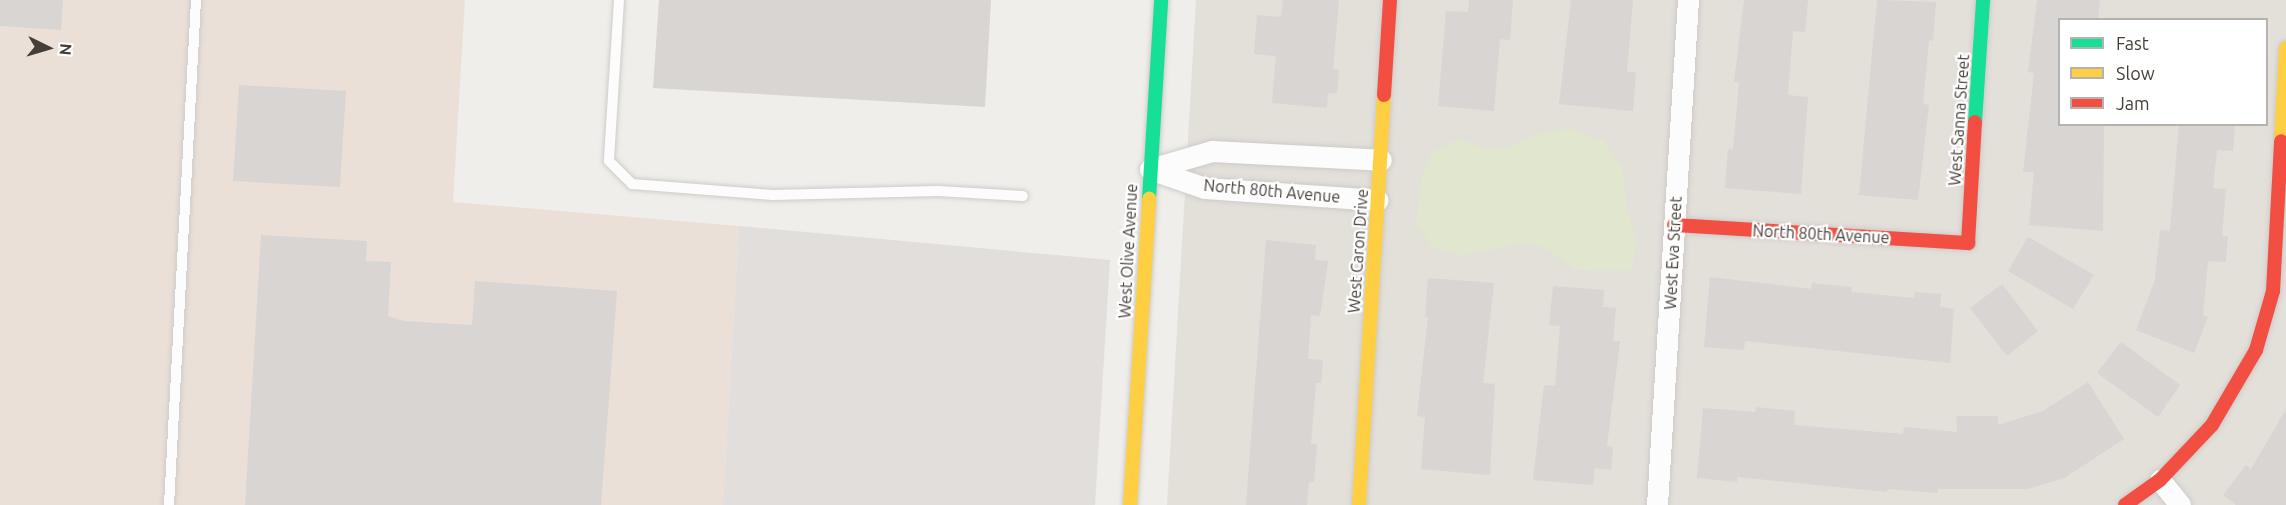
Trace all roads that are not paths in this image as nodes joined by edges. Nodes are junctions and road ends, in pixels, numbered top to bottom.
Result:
1 (196, 0) edge
2 (619, 0) edge
3 (1161, 0) edge
4 (1390, 0) edge
5 (1688, 0) edge
6 (1983, 0) edge
7 (2286, 48) edge
8 (1380, 160) junction
9 (1150, 168) junction
10 (1023, 196) dead end
11 (1378, 200) junction
12 (2282, 223) edge
13 (1674, 225) junction
14 (1968, 243) joint
15 (2160, 480) junction
16 (169, 505) edge
17 (1130, 505) edge
18 (1359, 505) edge
19 (1658, 505) edge
20 (2125, 505) edge
21 (2180, 505) edge

1 - 16 lane
2 - 10 lane
3 - 9 street, West Olive Avenue
4 - 8 street, West Caron Drive
5 - 13 street, West Eva Street
6 - 14 street, West Sanna Street
7 - 12 street
8 - 9 street, North 80th Avenue
8 - 11 street, West Caron Drive
9 - 11 street, North 80th Avenue
9 - 17 street, West Olive Avenue
11 - 18 street, West Caron Drive
12 - 15 street
13 - 14 street, North 80th Avenue
13 - 19 street, West Eva Street
15 - 20 street
15 - 21 street

